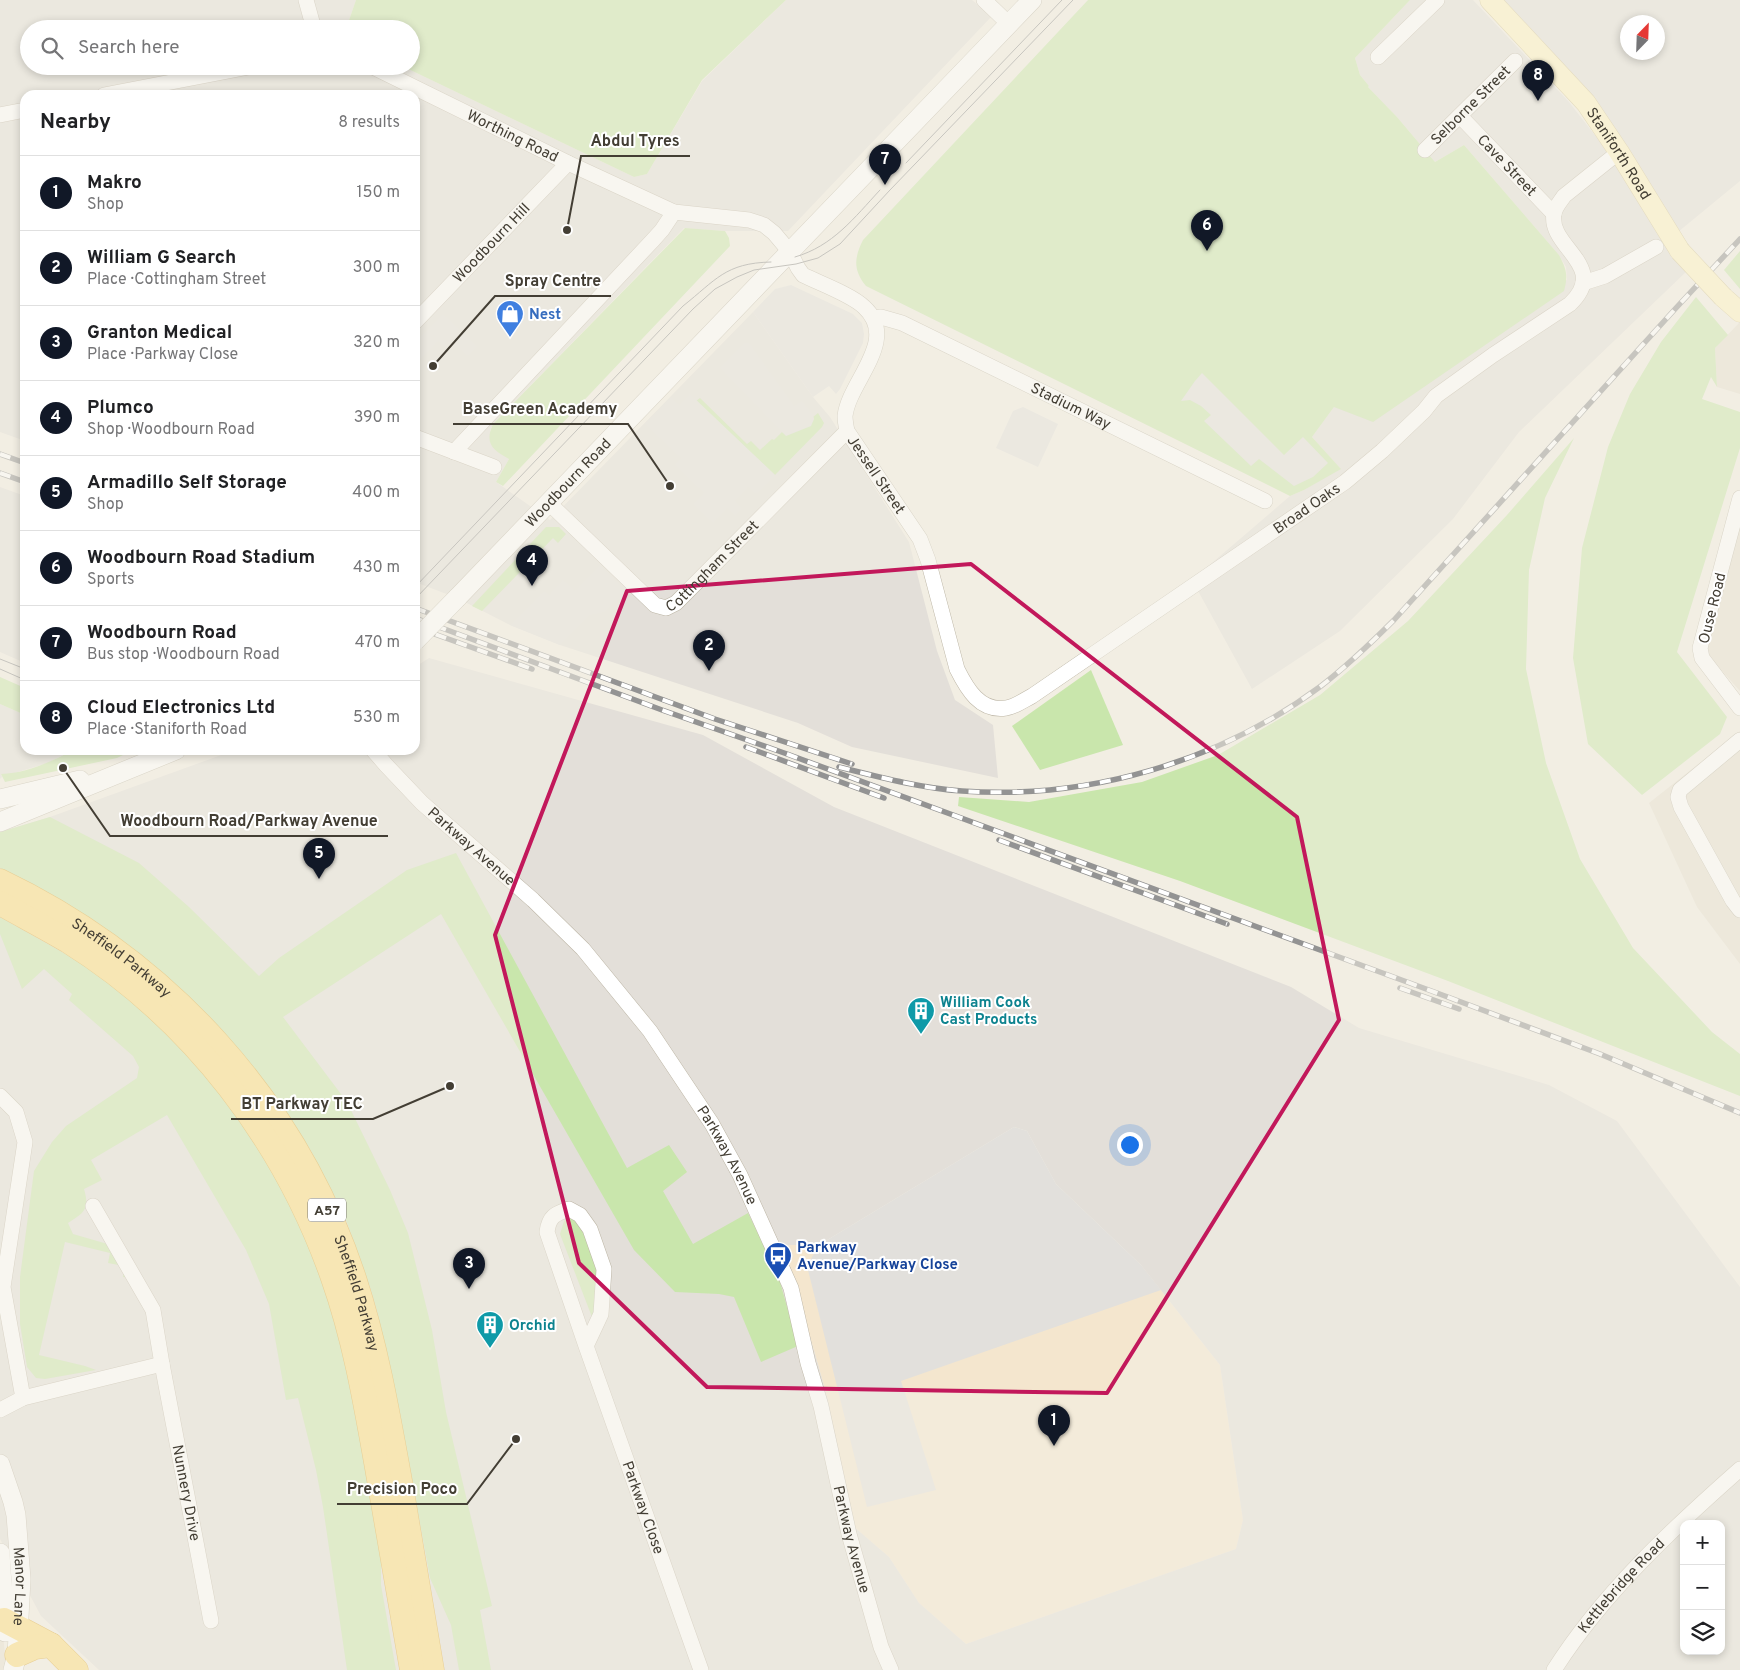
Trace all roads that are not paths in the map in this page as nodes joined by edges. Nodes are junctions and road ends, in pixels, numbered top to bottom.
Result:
1 (306, 0) edge
2 (984, 0) edge
3 (1032, 0) edge
4 (1437, 0) edge
5 (1490, 0) edge
6 (312, 20) edge
7 (1009, 24) junction
8 (1378, 57) dead end
9 (1515, 61) dead end
10 (207, 75) edge
11 (389, 75) edge
12 (130, 90) edge
13 (20, 111) edge
14 (0, 115) edge
15 (1460, 116) junction
16 (1425, 150) dead end
17 (1620, 152) junction
18 (568, 162) junction
19 (674, 212) junction
20 (1554, 214) junction
21 (1656, 247) dead end
22 (790, 252) junction
23 (1583, 283) junction
24 (1740, 312) edge
25 (420, 317) edge
26 (873, 318) junction
27 (848, 431) junction
28 (420, 439) edge
29 (454, 452) junction
30 (494, 467) dead end
31 (1740, 498) edge
32 (1265, 501) dead end
33 (549, 503) junction
34 (420, 636) edge
35 (1007, 708) joint
36 (1740, 708) edge
37 (1740, 740) edge
38 (163, 755) edge
39 (377, 755) edge
40 (127, 769) junction
41 (0, 799) edge
42 (0, 822) edge
43 (0, 881) edge
44 (0, 903) edge
45 (1740, 910) edge
46 (0, 1096) edge
47 (93, 1206) dead end
48 (586, 1346) junction
49 (162, 1364) junction
50 (23, 1398) junction
51 (0, 1410) edge
52 (0, 1464) edge
53 (1740, 1470) edge
54 (0, 1553) edge
55 (211, 1621) dead end
56 (11, 1623) junction
57 (51, 1645) junction
58 (14, 1665) edge
59 (76, 1670) edge
60 (412, 1670) edge
61 (432, 1670) edge
62 (701, 1670) edge
63 (891, 1670) edge
64 (1554, 1670) edge

1 - 6 street
2 - 7 street
3 - 7 street, Woodbourn Road
4 - 8 street
5 - 17 main road, Staniforth Road
7 - 22 street, Woodbourn Road
9 - 15 street, Selborne Street
10 - 12 street
11 - 18 street, Worthing Road
13 - 14 street
15 - 16 street, Selborne Street
15 - 20 street, Cave Street
17 - 20 street
17 - 24 main road, Staniforth Road, bridge
18 - 19 street, Worthing Road
18 - 25 street, Woodbourn Hill
19 - 22 street, Worthing Road
19 - 29 street
20 - 23 street
21 - 23 street
22 - 26 street
22 - 33 street, Woodbourn Road
23 - 35 street, Broad Oaks
26 - 27 street, Jessell Street
26 - 32 street, Stadium Way
27 - 33 street, Cottingham Street
27 - 35 street, Jessell Street
28 - 29 street
29 - 30 street
31 - 36 street, Ouse Road
33 - 34 street, Woodbourn Road, bridge
37 - 45 street
38 - 40 street
39 - 63 street, Parkway Avenue
40 - 41 street
40 - 42 street
43 - 61 highway, Sheffield Parkway / A57
44 - 60 highway, Sheffield Parkway / A57
46 - 50 street
47 - 49 street, Nunnery Drive
48 - 48 street, Parkway Close
48 - 62 street, Parkway Close
49 - 50 street
49 - 55 street, Nunnery Drive
50 - 51 street
52 - 56 street, Manor Lane
53 - 64 street, Kettlebridge Road
54 - 56 street
56 - 57 highway
56 - 58 street, Manor Lane
57 - 58 highway
57 - 59 highway

